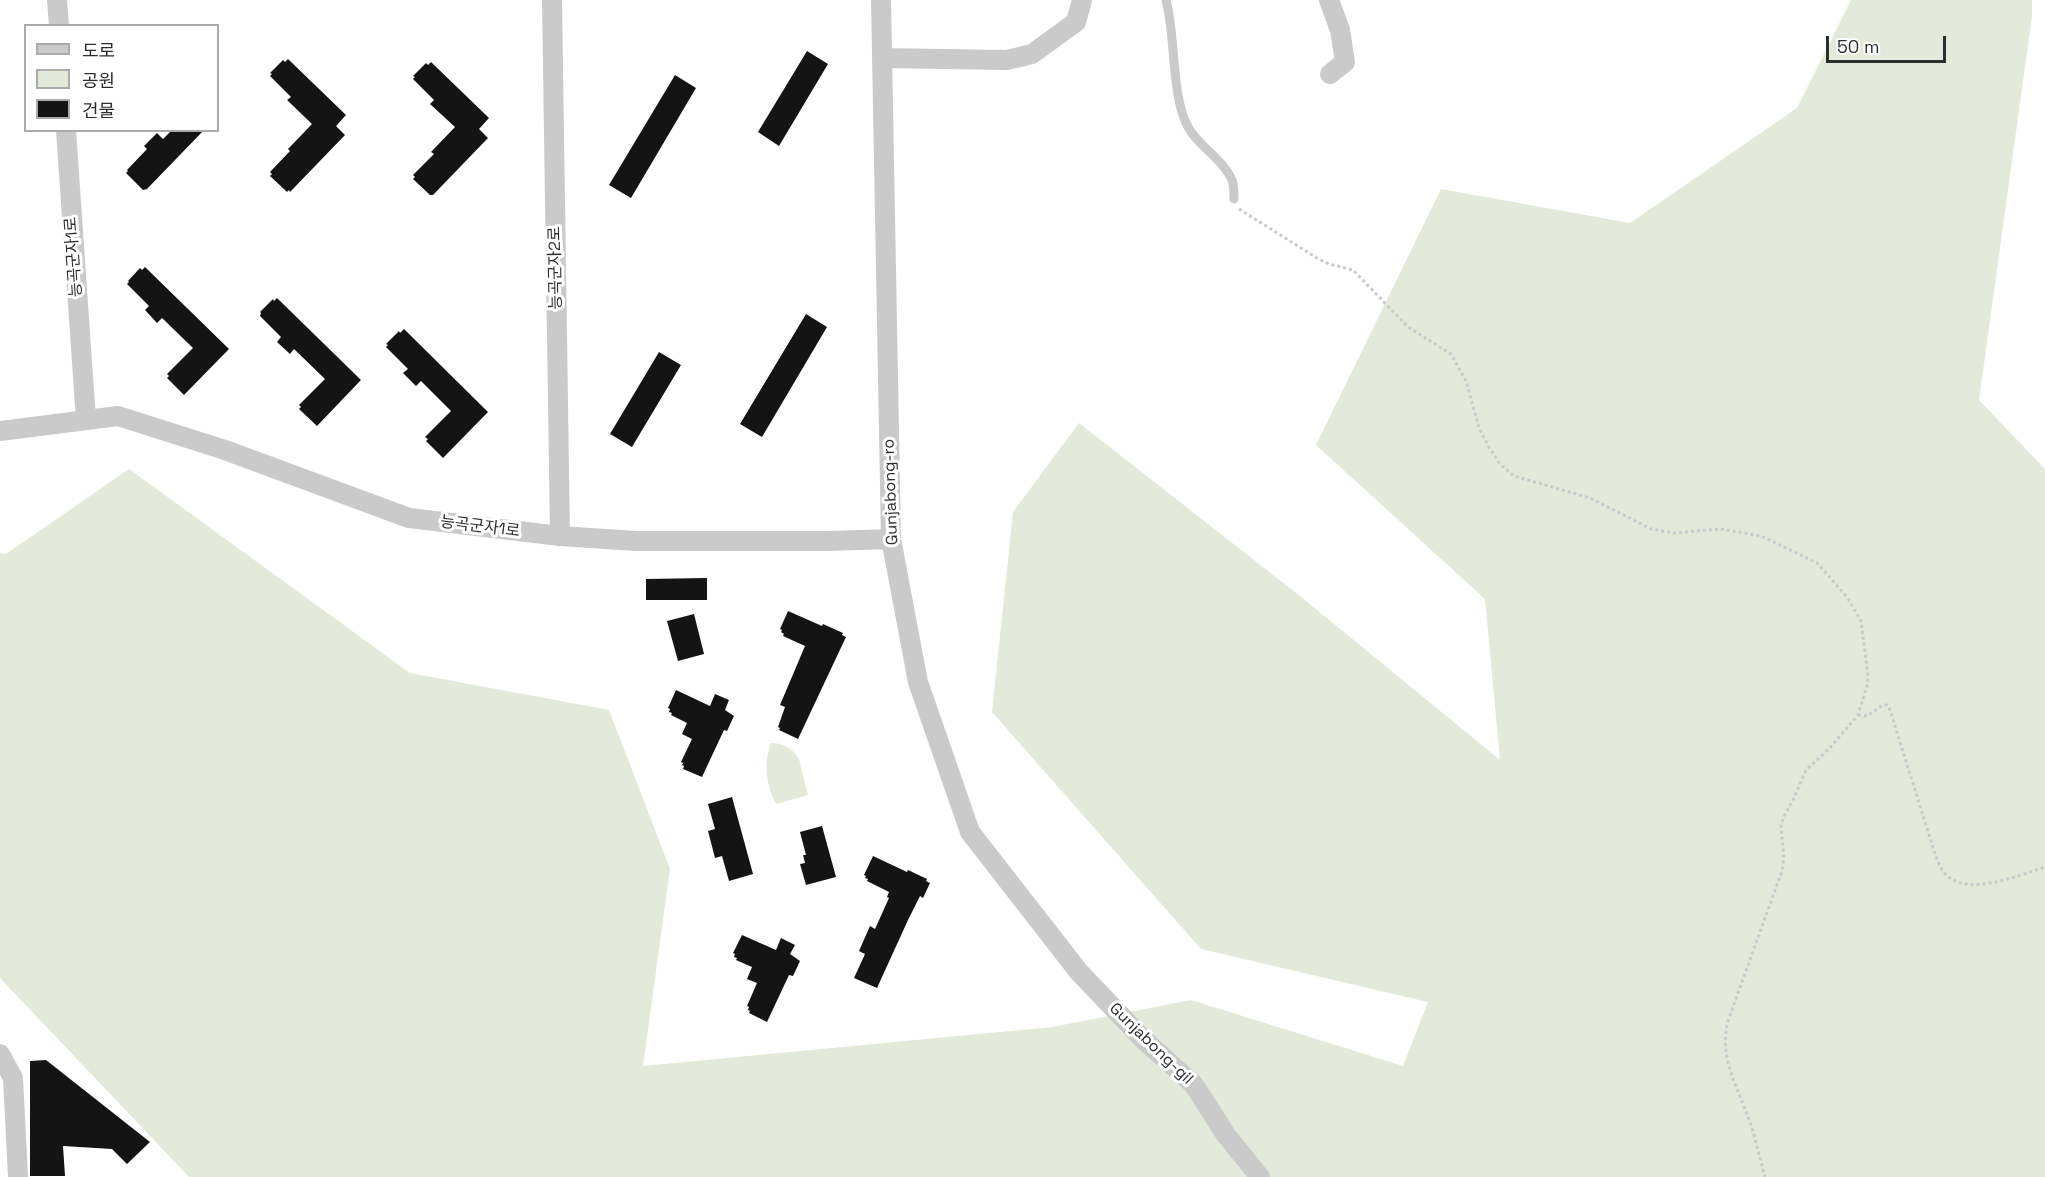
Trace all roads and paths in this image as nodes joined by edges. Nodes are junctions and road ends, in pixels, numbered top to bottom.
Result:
1 (57, 0) edge
2 (552, 0) edge
3 (881, 0) edge
4 (1082, 0) edge
5 (1166, 0) edge
6 (1329, 0) edge
7 (59, 24) edge
8 (882, 58) junction
9 (1330, 74) dead end
10 (66, 132) edge
11 (1234, 198) joint
12 (86, 420) junction
13 (0, 431) edge
14 (560, 536) junction
15 (891, 539) junction
16 (1858, 715) junction
17 (2045, 867) edge
18 (1079, 972) joint
19 (0, 1054) edge
20 (18, 1177) edge
21 (1260, 1177) edge
22 (1765, 1177) edge

1 - 7 street
2 - 14 street, 능곡군자2로
3 - 8 street, Gunjabong-ro
4 - 8 street
5 - 11 lane
6 - 9 street
8 - 15 street, Gunjabong-ro
10 - 12 street, 능곡군자1로
11 - 16 path
12 - 13 street, 능곡군자1로
12 - 14 street, 능곡군자1로
14 - 15 street, 능곡군자1로
15 - 18 street, Gunjabong-ro
16 - 17 path
16 - 22 path
18 - 21 street, Gunjabong-gil
19 - 20 street

